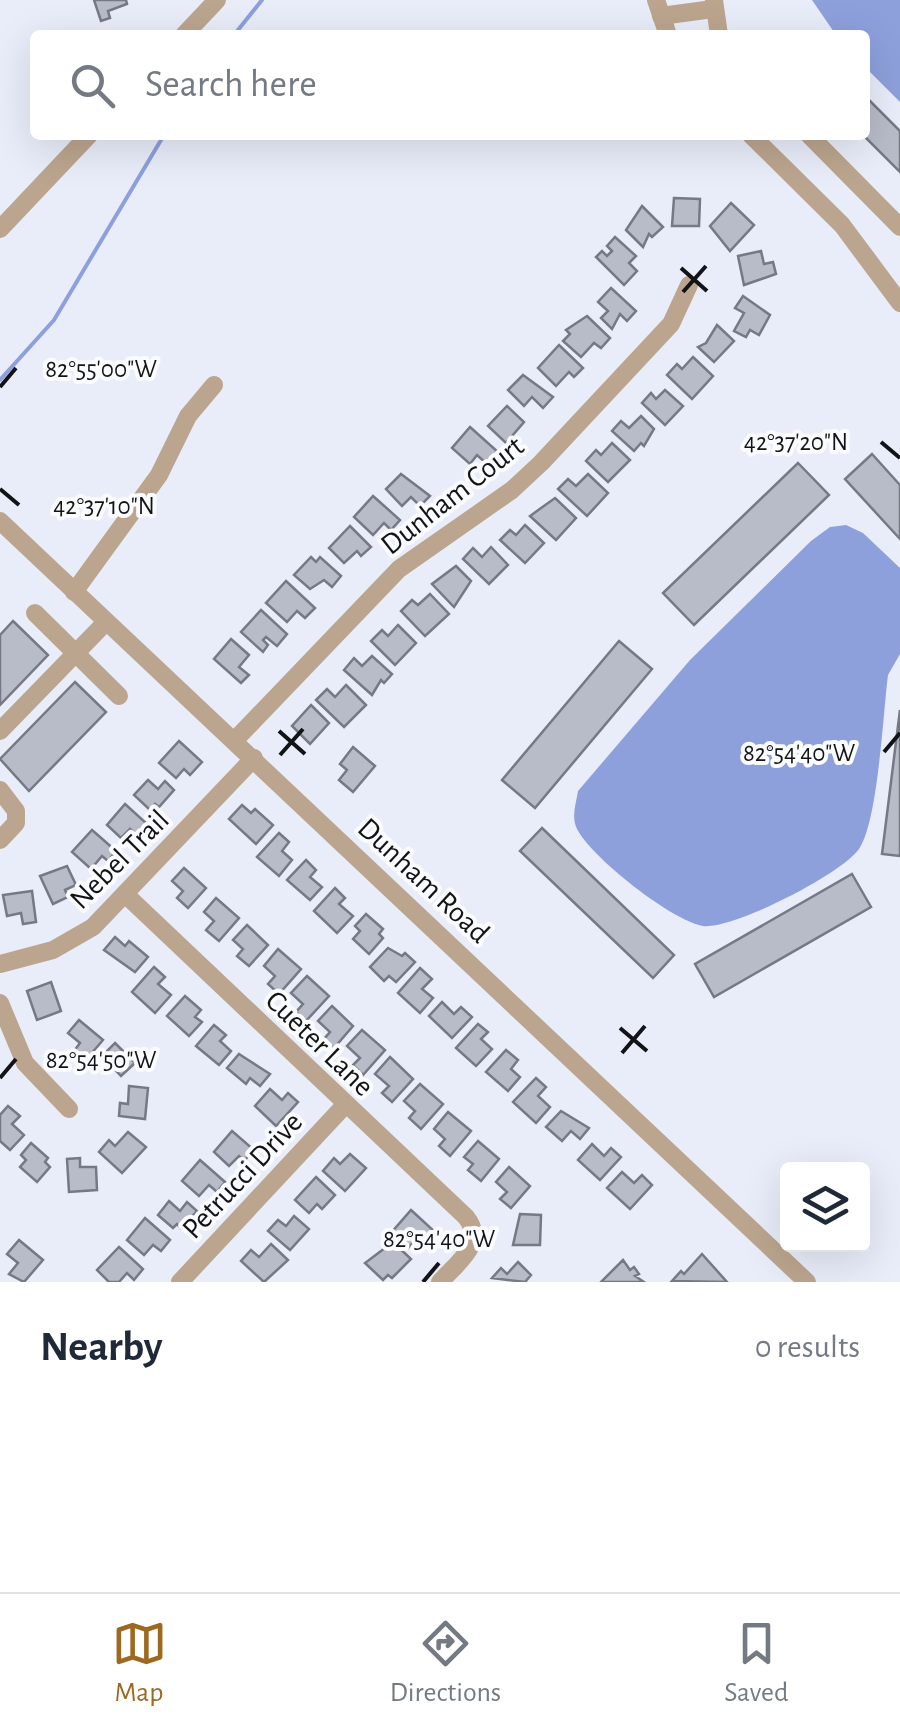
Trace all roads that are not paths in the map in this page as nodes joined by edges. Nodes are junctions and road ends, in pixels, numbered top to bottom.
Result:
1 (217, 0) edge
2 (714, 4) edge
3 (658, 8) edge
4 (189, 30) edge
5 (717, 30) edge
6 (84, 140) edge
7 (756, 140) edge
8 (814, 140) edge
9 (900, 227) edge
10 (0, 228) edge
11 (690, 285) dead end
12 (900, 303) edge
13 (214, 385) dead end
14 (4, 531) edge
15 (74, 592) junction
16 (35, 613) dead end
17 (106, 622) junction
18 (76, 653) junction
19 (120, 696) dead end
20 (0, 731) edge
21 (235, 740) junction
22 (254, 758) junction
23 (0, 790) edge
24 (0, 840) edge
25 (126, 895) junction
26 (0, 964) edge
27 (0, 1003) edge
28 (345, 1104) junction
29 (70, 1109) dead end
30 (180, 1282) edge
31 (440, 1282) edge
32 (807, 1282) edge

1 - 4 street
2 - 3 street
2 - 5 street
6 - 10 street
7 - 12 street
8 - 9 street
11 - 21 street, Dunham Court
13 - 15 street
14 - 15 street, Dunham Road
15 - 17 street, Dunham Road
16 - 18 street
17 - 18 street
17 - 21 street, Dunham Road
18 - 19 street
18 - 20 street
21 - 22 street, Dunham Road
22 - 25 street, Nebel Trail
22 - 32 street, Dunham Road
23 - 24 street
25 - 26 street, Nebel Trail
25 - 28 street, Cueter Lane
27 - 29 street
28 - 30 street, Petrucci Drive
28 - 31 street, Cueter Lane

